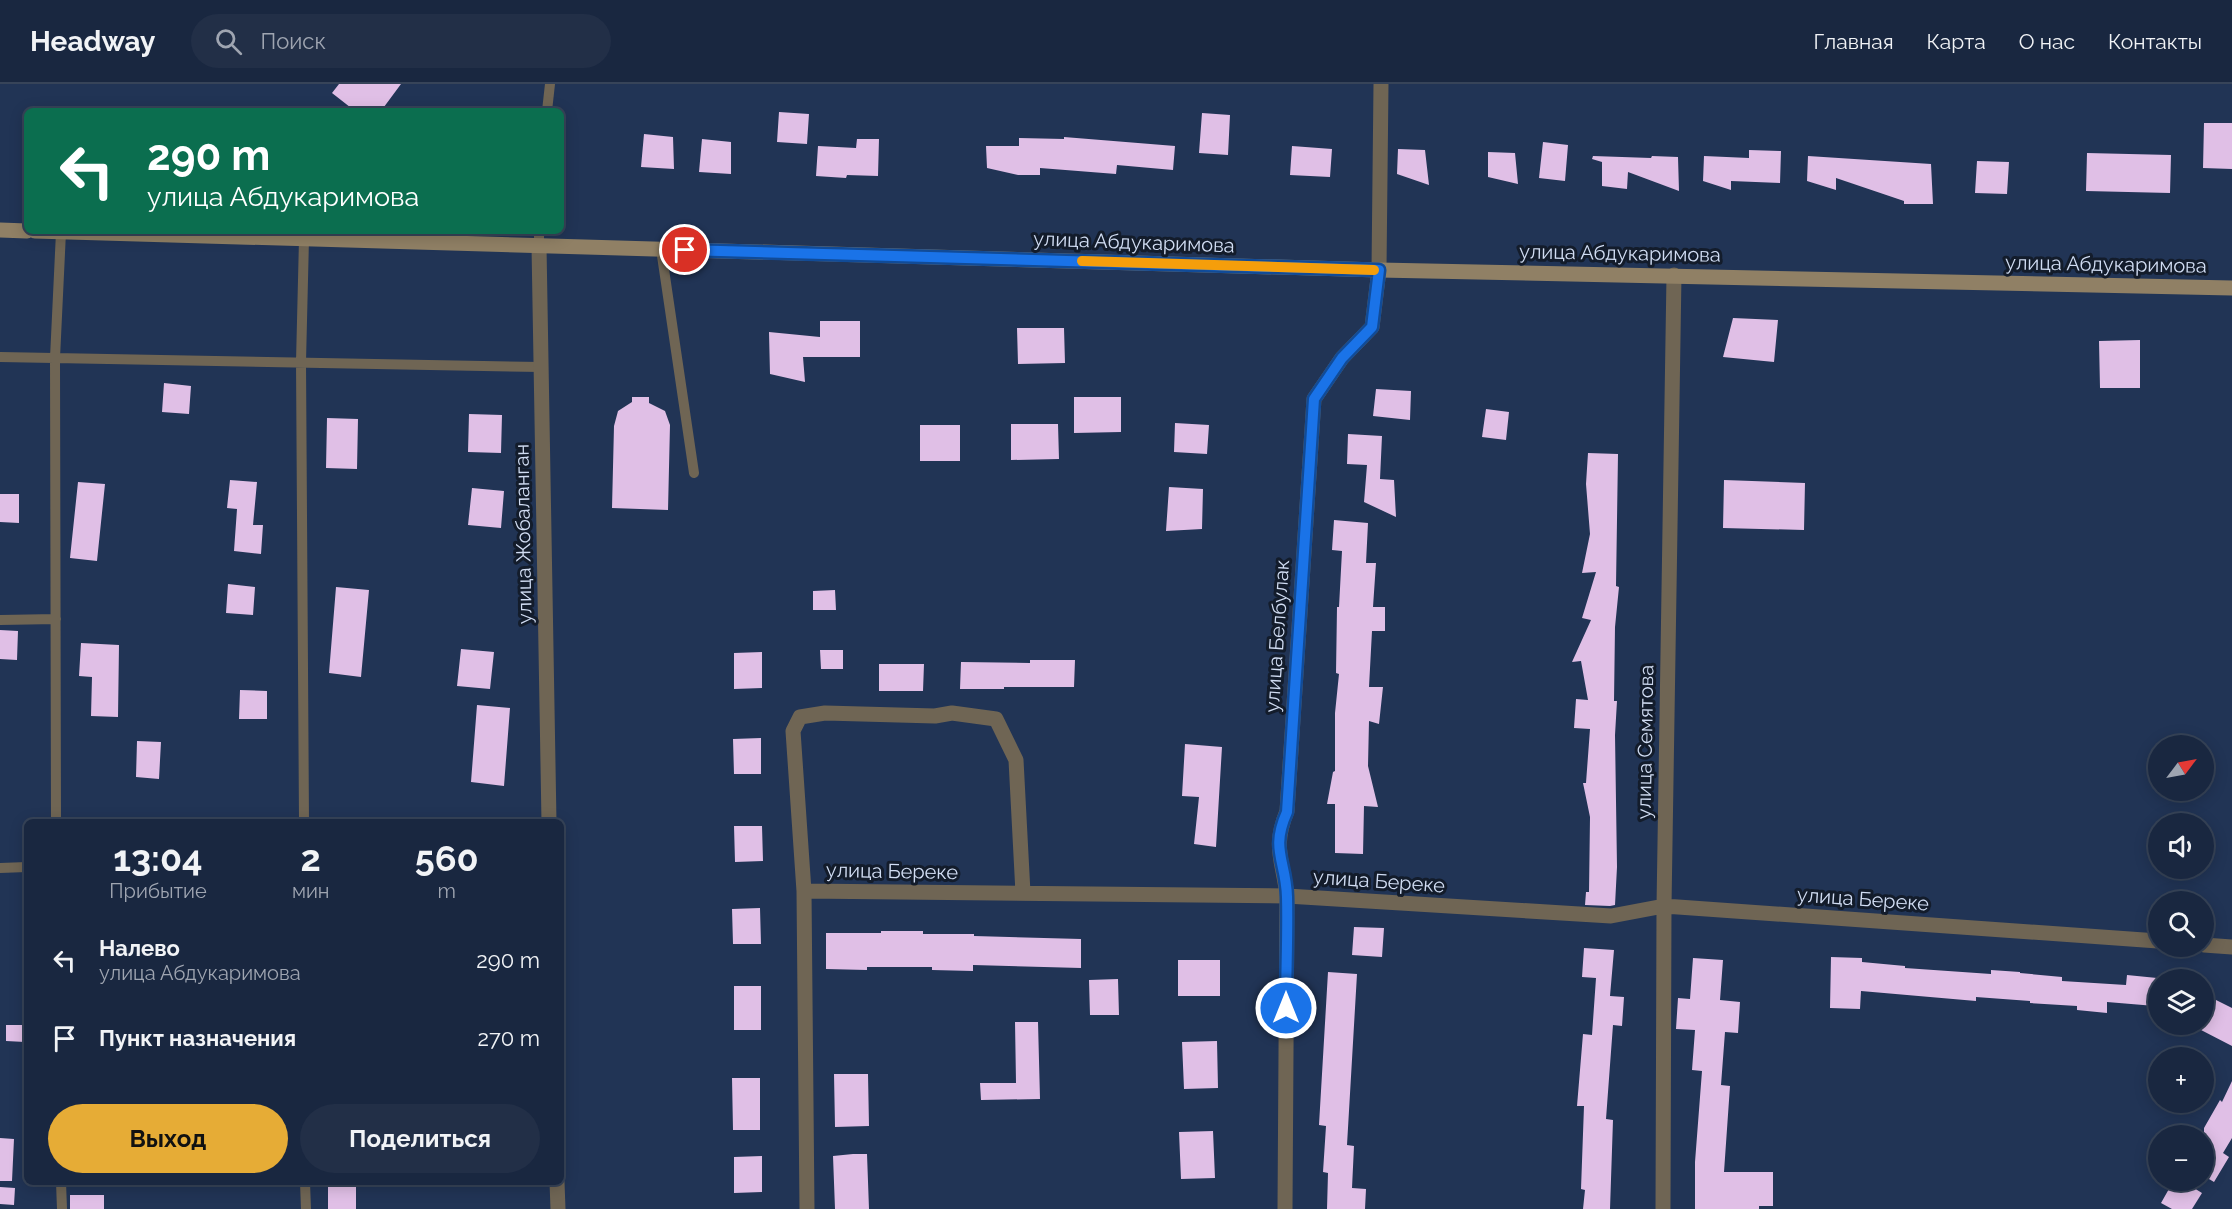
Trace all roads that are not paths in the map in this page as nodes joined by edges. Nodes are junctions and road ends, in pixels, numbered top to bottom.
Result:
1 (550, 84) edge
2 (1381, 84) edge
3 (547, 108) edge
4 (0, 230) edge
5 (24, 231) edge
6 (61, 234) edge
7 (130, 234) edge
8 (539, 238) edge
9 (304, 239) junction
10 (661, 249) junction
11 (1379, 270) junction
12 (1674, 275) junction
13 (2232, 288) edge
14 (0, 357) edge
15 (55, 358) junction
16 (302, 362) junction
17 (541, 367) junction
18 (694, 473) dead end
19 (56, 619) junction
20 (0, 620) edge
21 (56, 819) edge
22 (304, 819) edge
23 (549, 819) edge
24 (24, 867) edge
25 (0, 868) edge
26 (804, 891) junction
27 (1023, 893) junction
28 (1287, 896) junction
29 (1664, 906) junction
30 (2148, 940) edge
31 (2214, 946) edge
32 (2232, 947) edge
33 (61, 1185) edge
34 (305, 1185) edge
35 (557, 1185) edge
36 (62, 1209) edge
37 (306, 1209) edge
38 (558, 1209) edge
39 (807, 1209) edge
40 (1285, 1209) edge
41 (1663, 1209) edge

1 - 3 lane
2 - 11 street, улица Белбулак
4 - 5 main road
6 - 15 lane
7 - 9 main road, улица Абдукаримова
8 - 9 main road, улица Абдукаримова
8 - 10 main road, улица Абдукаримова
8 - 17 street, улица Жобаланган
9 - 16 lane
10 - 11 main road, улица Абдукаримова
10 - 18 lane
11 - 12 main road, улица Абдукаримова
11 - 28 street, улица Белбулак
12 - 13 main road, улица Абдукаримова
12 - 29 street, улица Семятова
14 - 15 lane
15 - 16 lane
15 - 19 lane
16 - 17 lane
16 - 22 lane
17 - 23 street, улица Жобаланган
19 - 20 lane
19 - 21 lane
24 - 25 lane
26 - 27 street, улица Береке
26 - 27 street
26 - 39 street, улица Береке
27 - 28 street, улица Береке
28 - 29 street, улица Береке
28 - 40 street, улица Белбулак
29 - 30 street, улица Береке
29 - 41 street, улица Семятова
31 - 32 street
33 - 36 lane
34 - 37 lane
35 - 38 street

